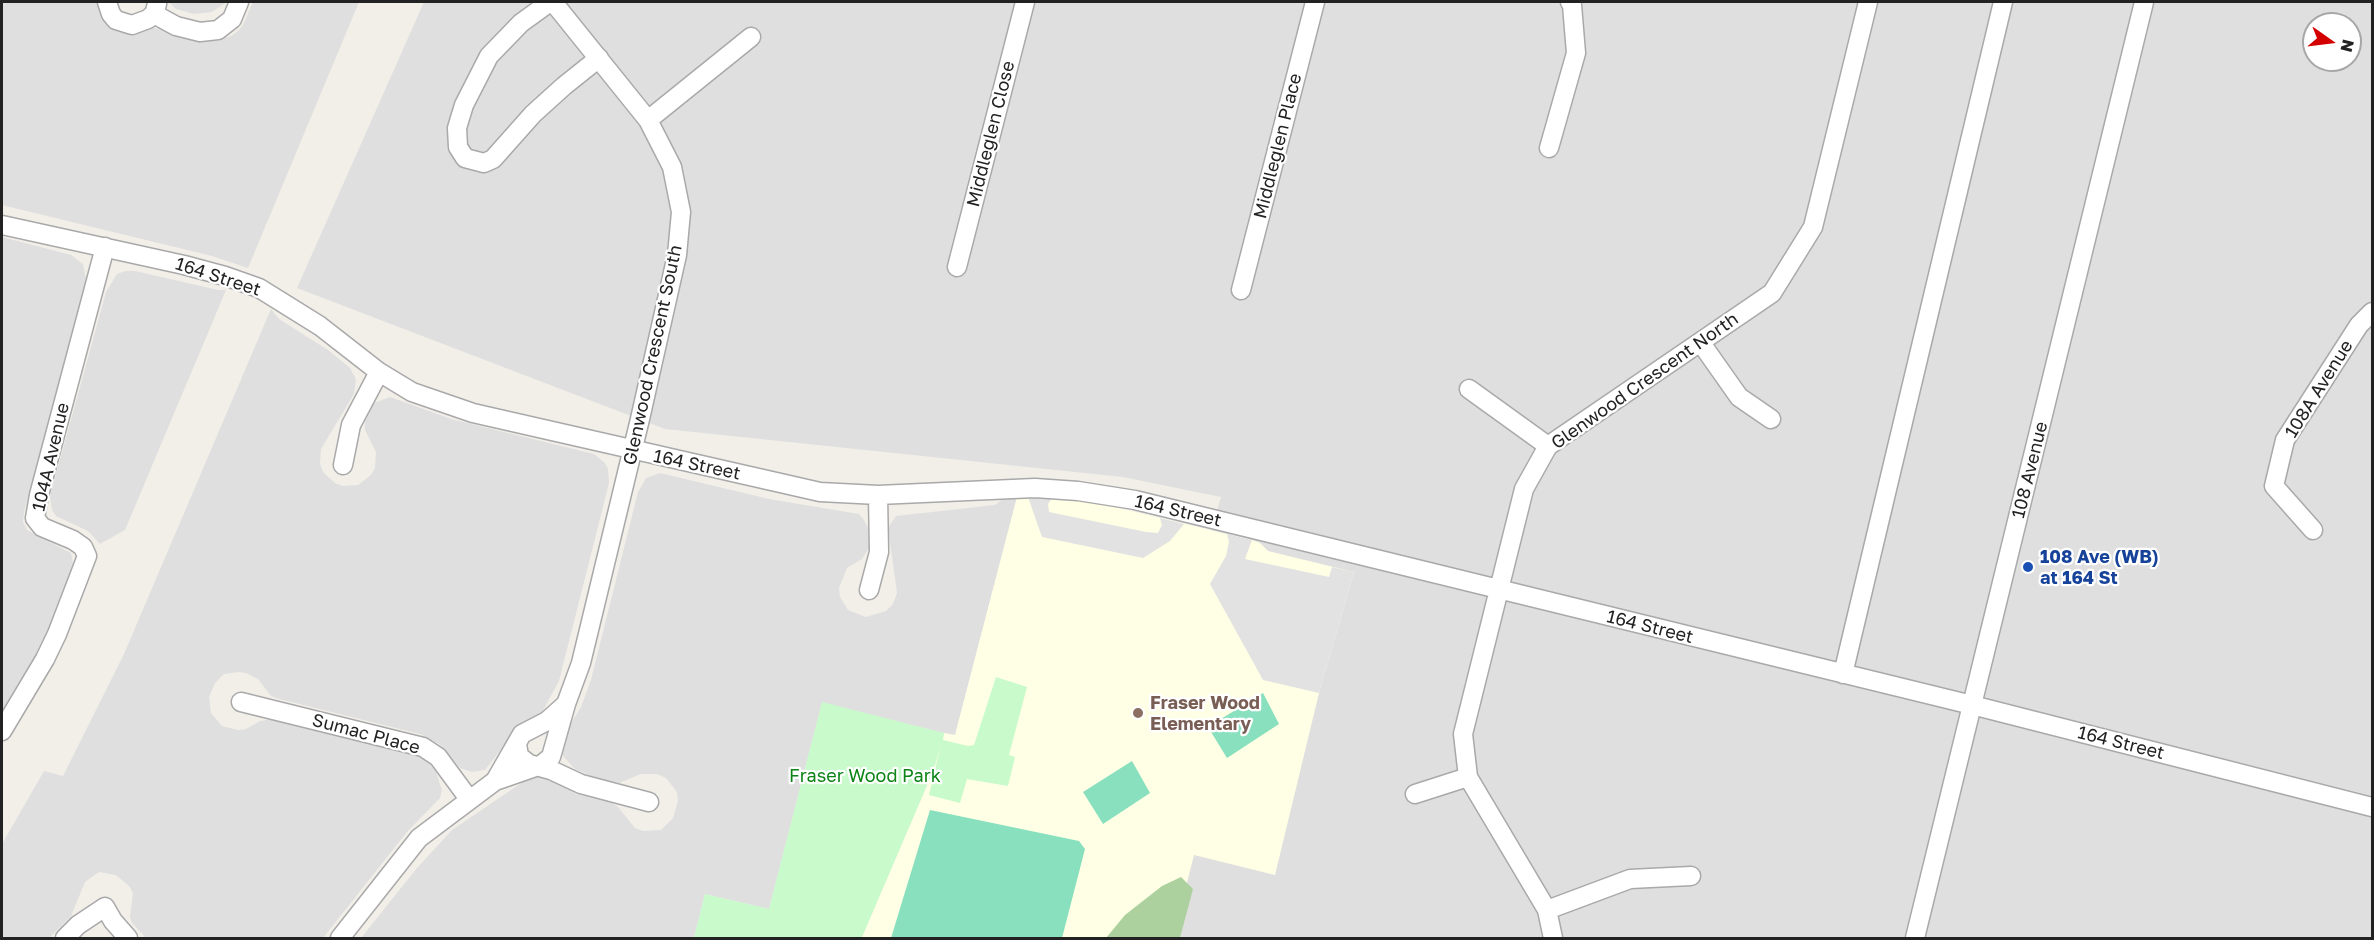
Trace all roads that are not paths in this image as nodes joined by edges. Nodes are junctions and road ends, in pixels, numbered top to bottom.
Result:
1 (107, 2) edge
2 (239, 2) edge
3 (552, 2) edge
4 (1025, 2) edge
5 (1315, 2) edge
6 (1570, 2) edge
7 (1868, 2) edge
8 (2003, 2) edge
9 (2144, 2) edge
10 (155, 8) edge
11 (751, 37) dead end
12 (599, 58) junction
13 (648, 120) junction
14 (1549, 148) dead end
15 (2, 225) edge
16 (105, 247) junction
17 (957, 267) dead end
18 (1241, 290) dead end
19 (2373, 312) edge
20 (1701, 343) junction
21 (379, 372) junction
22 (1469, 388) dead end
23 (1771, 419) dead end
24 (1548, 446) junction
25 (632, 451) junction
26 (343, 465) dead end
27 (878, 495) junction
28 (2313, 530) dead end
29 (1499, 589) junction
30 (869, 590) dead end
31 (1843, 674) junction
32 (241, 702) dead end
33 (566, 704) junction
34 (1972, 705) junction
35 (533, 729) junction
36 (2, 731) edge
37 (517, 744) junction
38 (554, 744) junction
39 (535, 766) junction
40 (1468, 777) junction
41 (571, 779) junction
42 (495, 781) junction
43 (1415, 794) dead end
44 (469, 799) junction
45 (649, 802) dead end
46 (2373, 807) edge
47 (1691, 876) dead end
48 (1547, 910) junction
49 (65, 939) edge
50 (128, 939) edge
51 (340, 939) edge
52 (1553, 939) edge
53 (1915, 939) edge

1 - 10 street
2 - 10 street
3 - 12 street, Glenwood Crescent South
3 - 12 street
4 - 17 street, Middleglen Close
5 - 18 street, Middleglen Place
6 - 14 street
7 - 20 street, Glenwood Crescent North
8 - 31 street
9 - 34 street, 108 Avenue
11 - 13 street
12 - 13 street, Glenwood Crescent South
13 - 25 street, Glenwood Crescent South
15 - 16 street, 164 Street
16 - 21 street, 164 Street
16 - 36 street, 104A Avenue
19 - 28 street, 108A Avenue
20 - 23 street
20 - 24 street, Glenwood Crescent North
21 - 25 street, 164 Street
21 - 26 street
22 - 24 street
24 - 29 street, Glenwood Crescent North
25 - 27 street, 164 Street
25 - 33 street, Glenwood Crescent South
27 - 29 street, 164 Street
27 - 30 street
29 - 31 street, 164 Street
29 - 40 street, Glenwood Crescent North
31 - 34 street, 164 Street
32 - 44 street, Sumac Place
33 - 35 street, Glenwood Crescent South
33 - 38 street, Glenwood Crescent South
34 - 46 street, 164 Street
34 - 53 street, 108 Avenue
35 - 37 street
35 - 38 street
37 - 39 street
37 - 42 street
38 - 39 street
38 - 41 street
39 - 41 street
39 - 42 street
40 - 43 street
40 - 48 street, Glenwood Crescent North
41 - 45 street
42 - 44 street
44 - 51 street
47 - 48 street
48 - 52 street, Glenwood Crescent North
49 - 50 street

